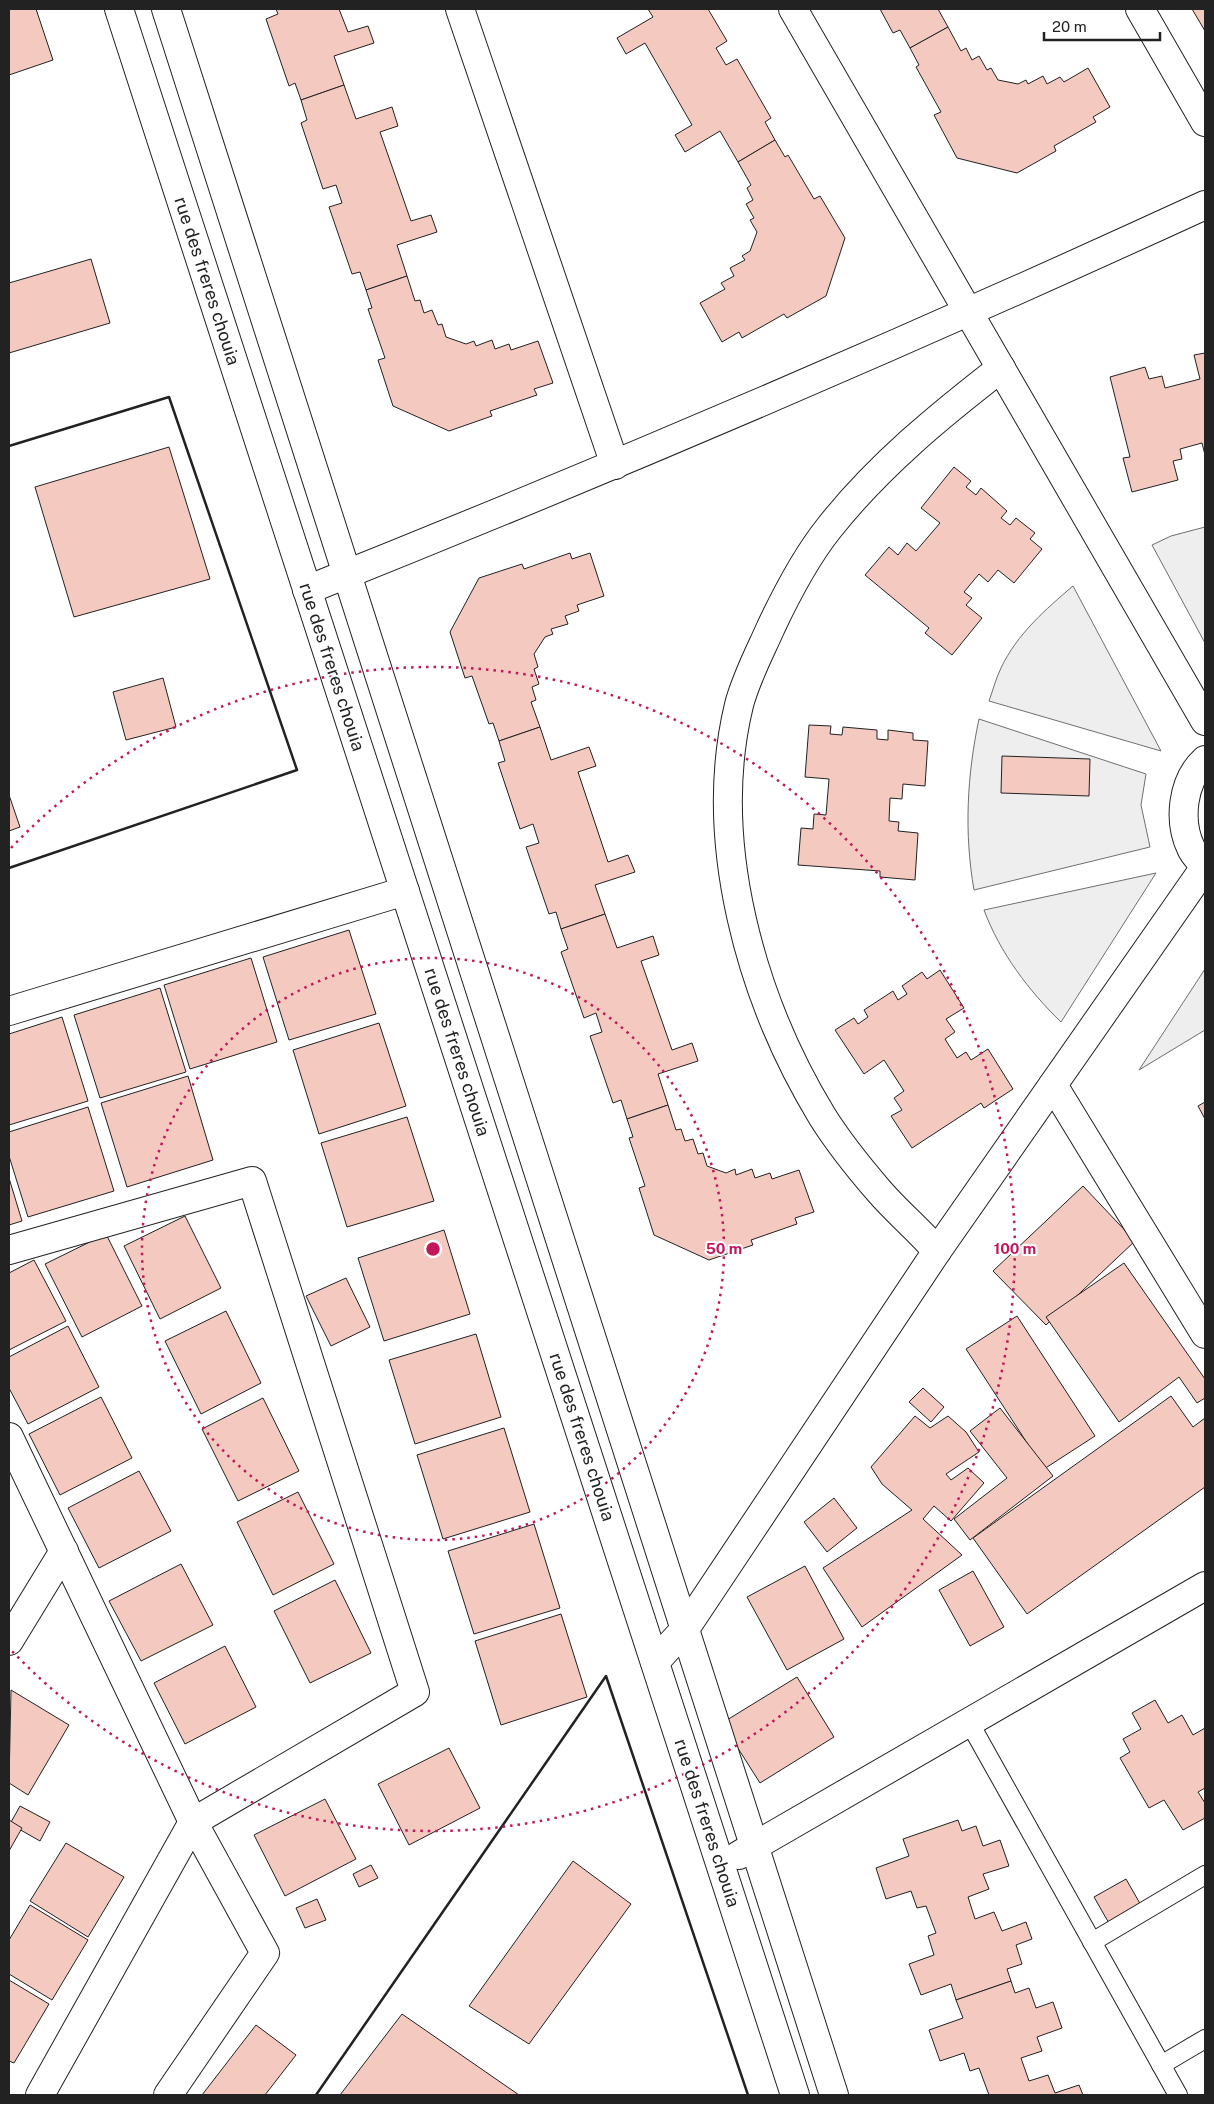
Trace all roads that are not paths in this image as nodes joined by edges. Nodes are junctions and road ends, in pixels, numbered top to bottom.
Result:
1 (119, 9) edge
2 (166, 9) edge
3 (460, 9) edge
4 (793, 9) edge
5 (1140, 9) edge
6 (1205, 122) edge
7 (1205, 205) edge
8 (970, 312) junction
9 (1001, 368) junction
10 (615, 465) junction
11 (347, 574) junction
12 (307, 590) junction
13 (1205, 721) edge
14 (1205, 760) edge
15 (1205, 867) edge
16 (405, 891) junction
17 (9, 1012) edge
18 (1053, 1085) junction
19 (9, 1250) edge
20 (937, 1251) junction
21 (1201, 1317) edge
22 (9, 1437) edge
23 (64, 1551) junction
24 (1205, 1586) edge
25 (685, 1629) junction
26 (9, 1640) edge
27 (655, 1662) junction
28 (969, 1722) junction
29 (193, 1822) junction
30 (754, 1846) junction
31 (721, 1865) junction
32 (1205, 1875) edge
33 (1092, 1942) junction
34 (1205, 2039) edge
35 (1161, 2065) junction
36 (40, 2095) edge
37 (168, 2095) edge
38 (795, 2095) edge
39 (834, 2095) edge
40 (1178, 2095) edge

1 - 12 street, rue des freres chouia
2 - 11 street
3 - 10 street
4 - 8 street
5 - 6 street
7 - 8 street
8 - 9 street
8 - 10 street
9 - 13 street
9 - 20 street
10 - 11 street
11 - 12 street
11 - 25 street
12 - 16 street, rue des freres chouia
14 - 15 street
15 - 18 street
16 - 17 street
16 - 27 street, rue des freres chouia
18 - 20 street
18 - 21 street
19 - 29 street
20 - 25 street
22 - 23 street
23 - 26 street
23 - 29 street
24 - 28 street
25 - 27 street
25 - 30 street
27 - 31 street, rue des freres chouia
28 - 30 street
28 - 33 lane
29 - 36 street
29 - 37 street
30 - 31 street
30 - 39 street
31 - 38 street, rue des freres chouia
32 - 33 lane
33 - 35 lane
34 - 35 lane
35 - 40 lane

